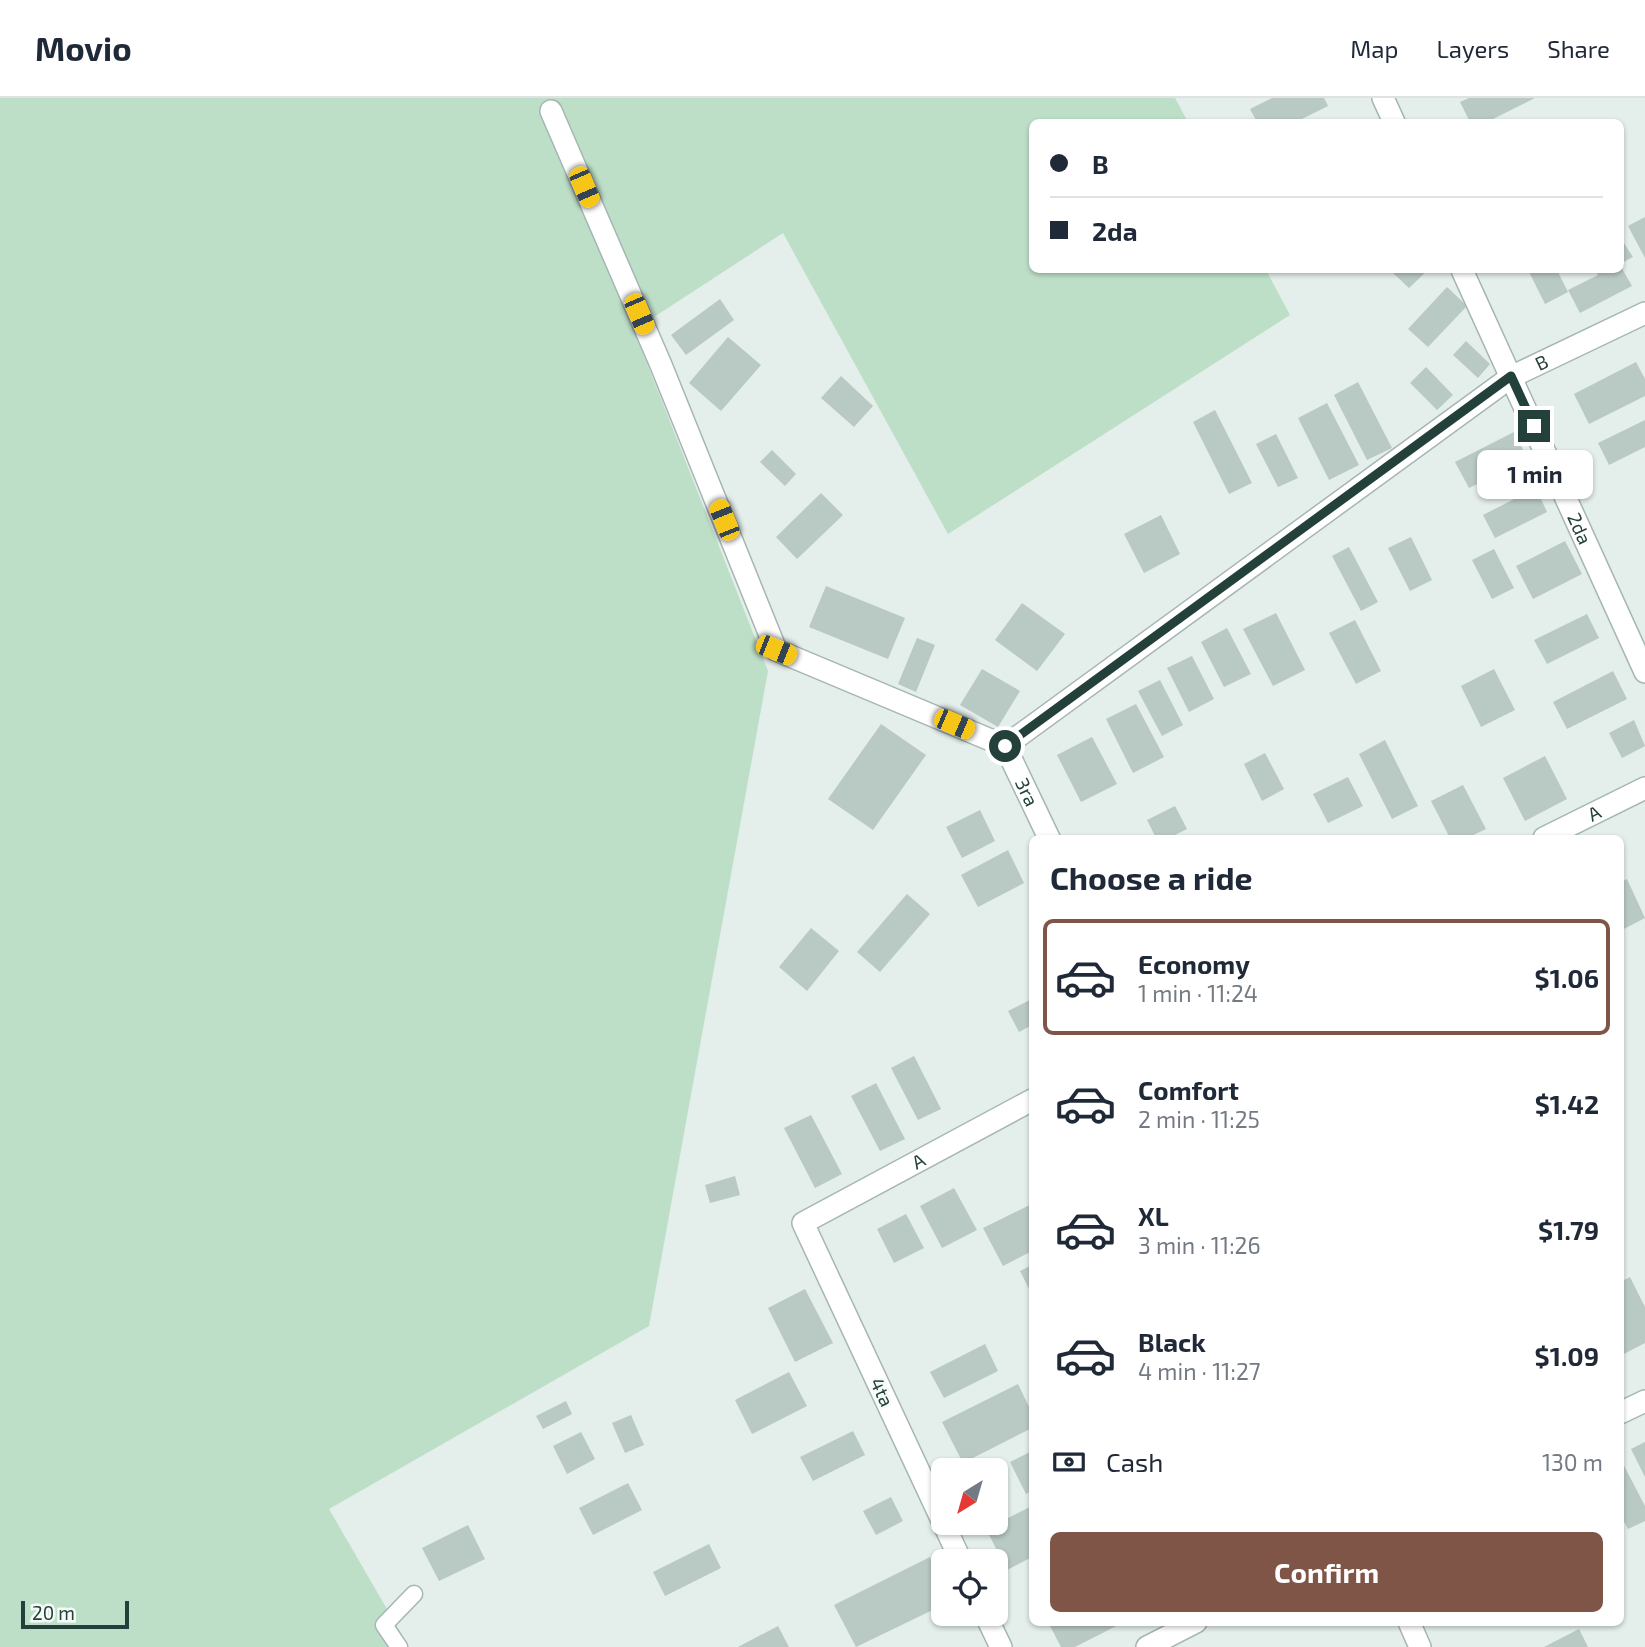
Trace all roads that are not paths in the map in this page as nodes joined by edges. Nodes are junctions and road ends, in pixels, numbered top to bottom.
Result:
1 (1383, 98) edge
2 (556, 104) edge
3 (1393, 119) edge
4 (1463, 273) edge
5 (1645, 313) edge
6 (1511, 376) junction
7 (1645, 672) edge
8 (1005, 746) junction
9 (1645, 788) edge
10 (1048, 835) edge
11 (1550, 835) edge
12 (1029, 1102) edge
13 (803, 1223) joint
14 (1645, 1401) edge
15 (1624, 1411) edge
16 (955, 1549) edge
17 (414, 1594) dead end
18 (991, 1626) edge
19 (1188, 1626) edge
20 (1411, 1626) edge
21 (399, 1647) edge
22 (1001, 1647) edge
23 (1147, 1647) edge
24 (1420, 1647) edge

1 - 3 street
2 - 8 street
4 - 6 street, 2da
5 - 6 street, B
6 - 7 street, 2da
6 - 8 street, B
8 - 10 street, 3ra
9 - 11 street, A
12 - 13 street, A
13 - 16 street, 4ta
14 - 15 street
17 - 21 lane
18 - 22 street
19 - 23 street
20 - 24 street

